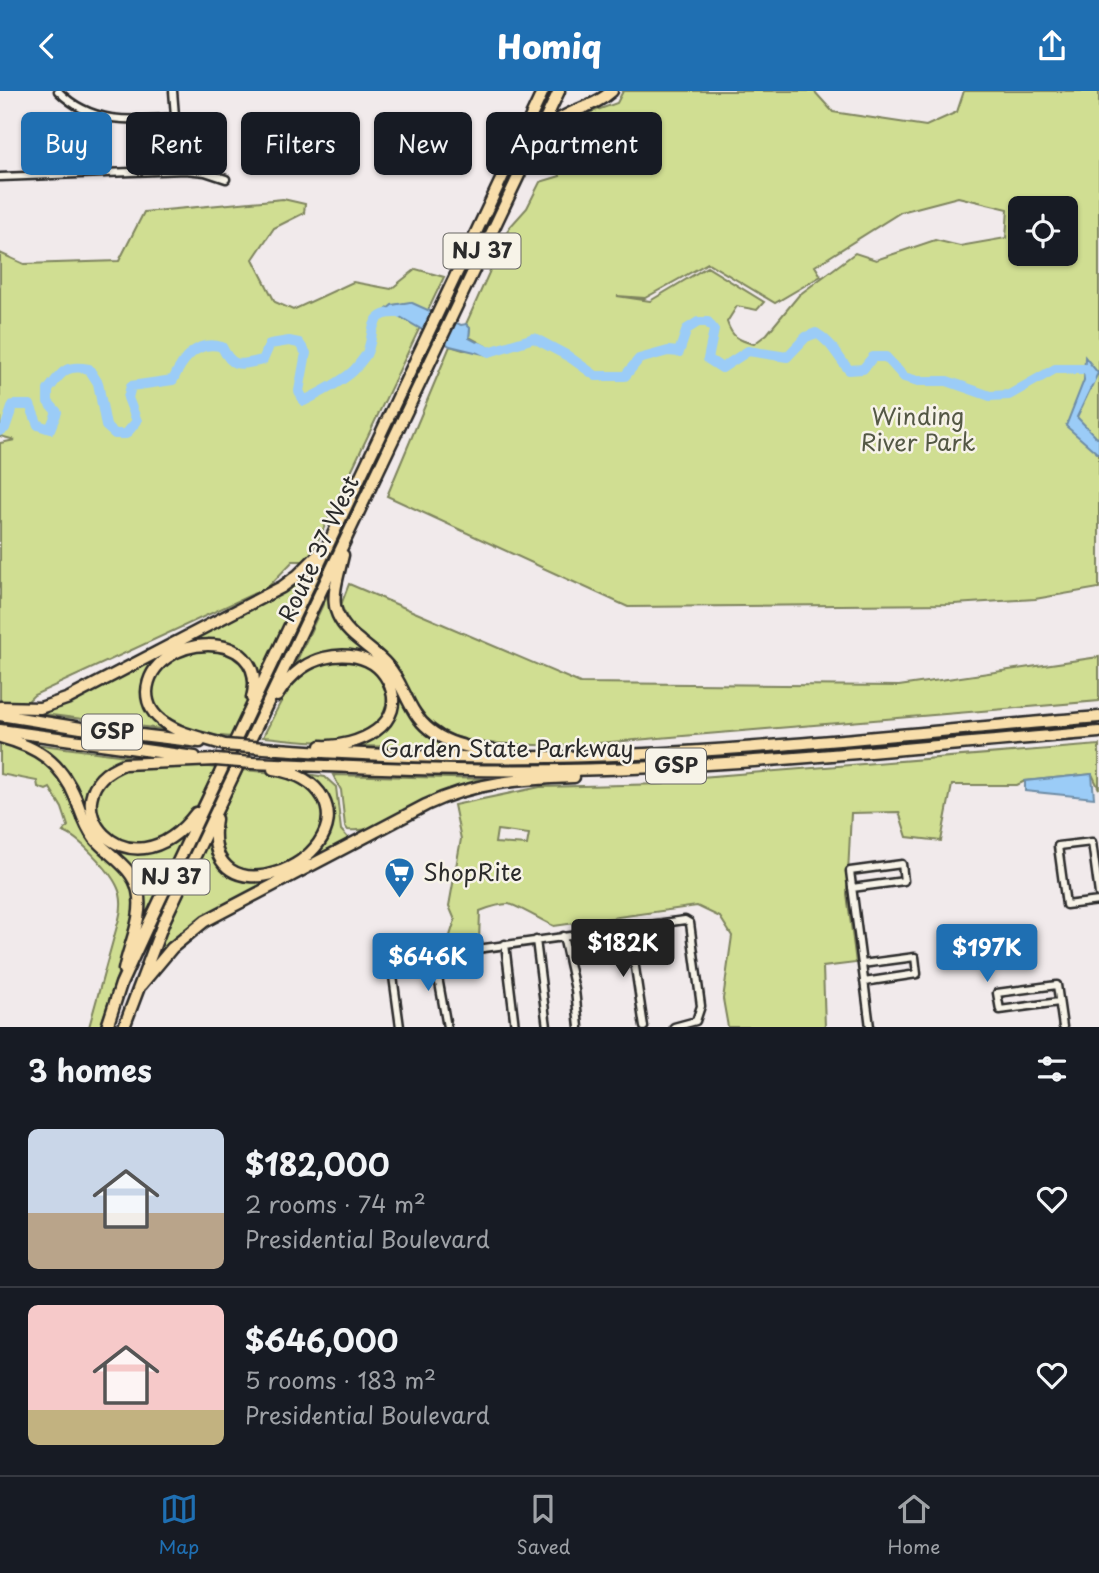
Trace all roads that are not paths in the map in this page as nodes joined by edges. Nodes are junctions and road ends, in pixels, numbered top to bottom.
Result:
1 (58, 91) edge
2 (173, 91) edge
3 (543, 91) edge
4 (559, 91) edge
5 (612, 91) edge
6 (175, 112) edge
7 (549, 112) edge
8 (572, 112) edge
9 (126, 121) edge
10 (518, 175) edge
11 (0, 177) edge
12 (226, 179) dead end
13 (450, 303) junction
14 (429, 348) junction
15 (336, 527) junction
16 (348, 532) junction
17 (0, 708) edge
18 (265, 710) junction
19 (0, 715) edge
20 (1099, 717) edge
21 (244, 723) junction
22 (0, 730) edge
23 (1099, 731) edge
24 (0, 737) edge
25 (225, 745) junction
26 (264, 748) junction
27 (644, 754) junction
28 (216, 760) junction
29 (739, 762) junction
30 (253, 763) junction
31 (209, 796) junction
32 (218, 806) junction
33 (852, 888) junction
34 (1099, 894) edge
35 (1099, 901) edge
36 (629, 927) junction
37 (563, 936) junction
38 (536, 940) junction
39 (505, 944) junction
40 (434, 955) junction
41 (862, 964) junction
42 (864, 982) junction
43 (121, 984) junction
44 (135, 994) junction
45 (1059, 1002) junction
46 (107, 1027) edge
47 (124, 1027) edge
48 (400, 1027) edge
49 (447, 1027) edge
50 (515, 1027) edge
51 (547, 1027) edge
52 (579, 1027) edge
53 (644, 1027) edge
54 (674, 1027) edge
55 (870, 1027) edge
56 (1063, 1027) edge

1 - 9 street
2 - 6 street
3 - 13 highway, Route 37 West / NJ 37
4 - 7 highway, Route 37 West / NJ 37
5 - 8 highway
10 - 13 highway, Route 37 West / NJ 37
11 - 12 street
13 - 14 highway, Route 37 West / NJ 37
14 - 15 highway, Route 37 West / NJ 37
14 - 16 highway, Route 37 West / NJ 37
15 - 17 highway
15 - 21 highway, Route 37 West / NJ 37
16 - 18 highway, Route 37 West / NJ 37
16 - 27 highway
18 - 26 highway
18 - 32 highway, Route 37 West / NJ 37
19 - 25 highway, Garden State Parkway / GSP
20 - 27 highway, Garden State Parkway / GSP
21 - 25 highway
21 - 31 highway, Route 37 West / NJ 37
22 - 28 highway, Garden State Parkway / GSP
23 - 29 highway, Garden State Parkway / GSP
24 - 43 highway
25 - 26 highway, Garden State Parkway / GSP, bridge
26 - 27 highway, Garden State Parkway / GSP
28 - 30 highway, Garden State Parkway / GSP, bridge
28 - 31 highway
29 - 30 highway, Garden State Parkway / GSP
29 - 44 highway
30 - 32 highway
31 - 43 highway, Route 37 West / NJ 37
32 - 44 highway, Route 37 West / NJ 37
33 - 33 street
33 - 41 street
34 - 35 street
36 - 37 street
36 - 53 street
36 - 54 street
37 - 38 street
37 - 52 street
38 - 39 street
38 - 51 street
39 - 40 street
39 - 50 street
40 - 48 street
40 - 49 street
41 - 42 street
41 - 42 street
42 - 55 street
43 - 46 highway, Route 37 West / NJ 37
44 - 47 highway, Route 37 West / NJ 37
45 - 45 street
45 - 56 street

